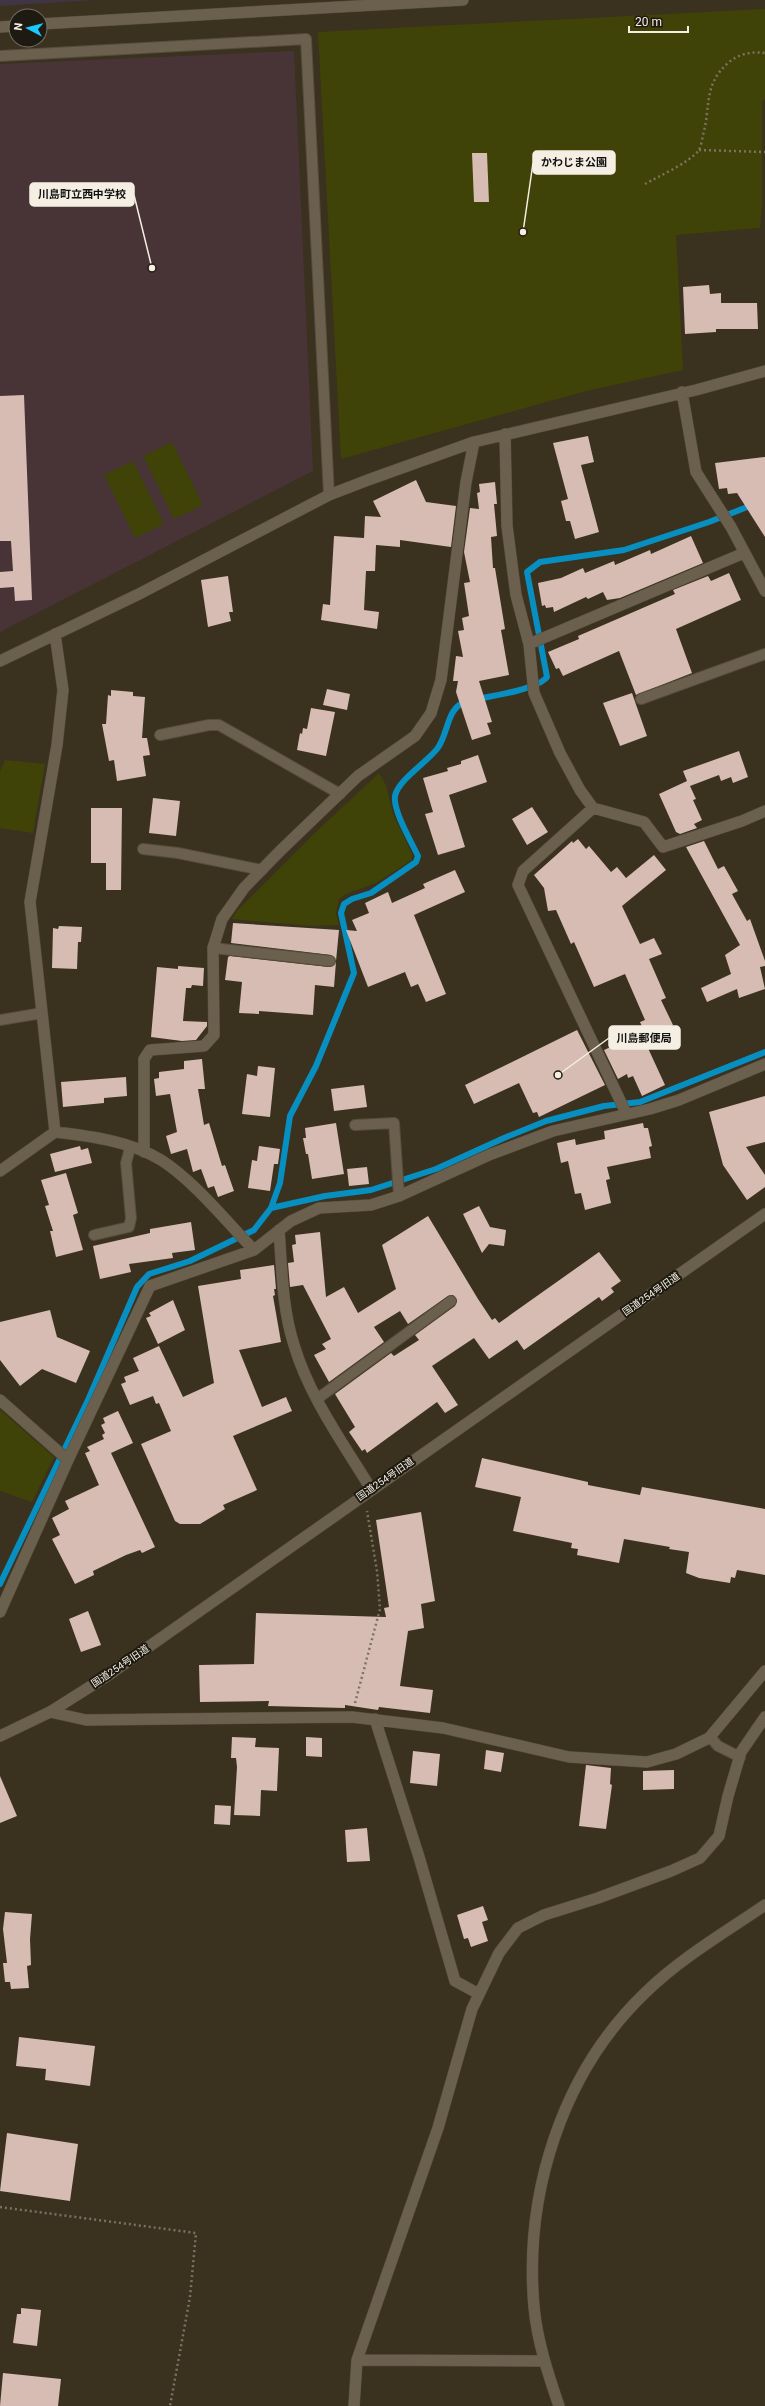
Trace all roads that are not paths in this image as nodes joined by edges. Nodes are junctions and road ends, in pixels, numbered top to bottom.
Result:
1 (463, 0) edge
2 (48, 24) edge
3 (0, 56) edge
4 (765, 371) edge
5 (682, 392) junction
6 (505, 434) junction
7 (474, 442) junction
8 (329, 495) junction
9 (744, 553) junction
10 (765, 591) edge
11 (55, 634) junction
12 (529, 644) junction
13 (765, 654) edge
14 (0, 661) edge
15 (641, 699) dead end
16 (160, 735) dead end
17 (340, 794) junction
18 (593, 808) junction
19 (765, 811) edge
20 (143, 850) dead end
21 (262, 870) junction
22 (213, 948) junction
23 (330, 961) dead end
24 (42, 1013) junction
25 (0, 1020) edge
26 (765, 1064) edge
27 (626, 1113) junction
28 (355, 1125) dead end
29 (55, 1132) junction
30 (130, 1148) junction
31 (144, 1152) junction
32 (0, 1171) edge
33 (399, 1196) junction
34 (765, 1214) edge
35 (279, 1230) junction
36 (94, 1235) dead end
37 (254, 1250) junction
38 (451, 1301) dead end
39 (317, 1399) junction
40 (0, 1400) edge
41 (68, 1460) junction
42 (371, 1489) junction
43 (0, 1612) edge
44 (765, 1671) edge
45 (50, 1712) junction
46 (765, 1717) edge
47 (375, 1719) junction
48 (0, 1736) edge
49 (710, 1737) junction
50 (740, 1757) junction
51 (765, 1905) edge
52 (479, 1994) junction
53 (357, 2360) junction
54 (544, 2361) junction
55 (354, 2406) edge
56 (559, 2406) edge

1 - 2 street
3 - 8 lane
4 - 5 street
5 - 6 street
5 - 9 street
6 - 7 street
6 - 12 street
7 - 8 street
7 - 17 street
8 - 11 street
9 - 10 street
9 - 12 street
11 - 14 street
11 - 24 street
12 - 18 street
13 - 15 lane
16 - 17 lane
17 - 21 street
18 - 19 street
18 - 27 street
20 - 21 lane
21 - 22 street
22 - 23 lane
22 - 31 street
24 - 25 lane
24 - 29 street
26 - 27 street
27 - 33 street
28 - 33 lane
29 - 30 street
29 - 32 street
30 - 31 street
30 - 36 lane
31 - 37 street
33 - 35 street
34 - 42 street, 国道254号旧道
35 - 37 street
35 - 39 street
37 - 41 street
38 - 39 lane
39 - 42 street
40 - 41 street
41 - 43 street
42 - 45 street, 国道254号旧道
44 - 49 street
45 - 47 street
45 - 48 street, 国道254号旧道
46 - 50 street
47 - 49 street
47 - 52 street
49 - 50 lane
50 - 52 street
51 - 54 street
52 - 53 street
53 - 54 street
53 - 55 street
54 - 56 street

